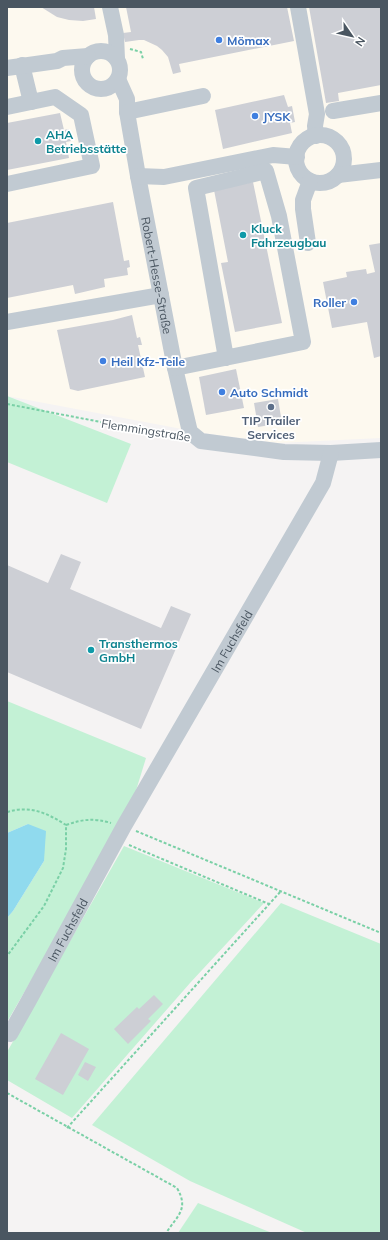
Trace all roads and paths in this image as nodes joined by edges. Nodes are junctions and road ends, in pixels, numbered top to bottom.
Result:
1 (110, 7) edge
2 (298, 7) edge
3 (115, 52) junction
4 (88, 56) junction
5 (143, 59) dead end
6 (57, 61) junction
7 (14, 67) edge
8 (83, 71) junction
9 (112, 83) junction
10 (203, 96) dead end
11 (31, 102) junction
12 (381, 103) edge
13 (7, 107) edge
14 (127, 112) junction
15 (333, 112) dead end
16 (316, 136) junction
17 (297, 157) junction
18 (344, 158) junction
19 (381, 162) edge
20 (381, 170) edge
21 (338, 175) junction
22 (138, 176) junction
23 (310, 181) junction
24 (7, 184) edge
25 (308, 243) dead end
26 (161, 295) junction
27 (7, 322) edge
28 (226, 358) junction
29 (175, 368) junction
30 (7, 404) edge
31 (193, 436) junction
32 (381, 450) edge
33 (331, 453) junction
34 (7, 812) edge
35 (66, 825) junction
36 (121, 833) junction
37 (281, 891) junction
38 (269, 904) junction
39 (381, 933) edge
40 (7, 956) edge
41 (10, 1034) dead end
42 (7, 1093) edge
43 (67, 1128) junction
44 (166, 1233) edge

1 - 3 street
2 - 16 street
3 - 4 street
3 - 5 path
3 - 9 street
4 - 6 street
4 - 8 street
6 - 7 street
6 - 8 street
7 - 11 street
8 - 9 street
9 - 14 street, Robert-Hesse-Straße
10 - 14 street
11 - 13 street
11 - 24 street
12 - 15 street
14 - 22 street, Robert-Hesse-Straße
16 - 17 street
16 - 18 street
17 - 22 street
17 - 23 street
18 - 19 street
18 - 21 street
20 - 21 street
21 - 23 street
22 - 26 street, Robert-Hesse-Straße
23 - 25 street
26 - 27 street
26 - 29 street, Robert-Hesse-Straße
28 - 28 street
28 - 29 street
29 - 31 street, Robert-Hesse-Straße
30 - 31 path, Flemmingstraße
31 - 33 street, Flemmingstraße
32 - 33 street, Flemmingstraße
33 - 36 street, Im Fuchsfeld
34 - 35 path
35 - 36 path
35 - 40 path
36 - 37 path
36 - 38 path
36 - 41 street, Im Fuchsfeld
37 - 38 path
37 - 39 path
38 - 43 path
42 - 43 path
43 - 44 path

